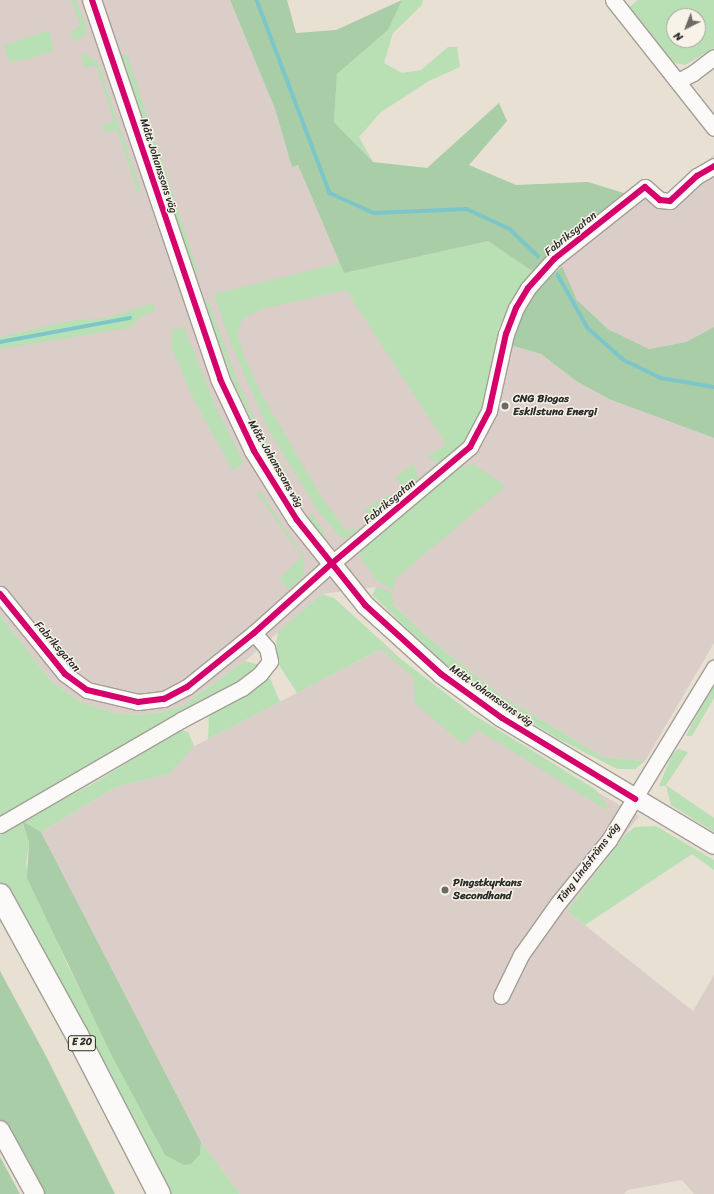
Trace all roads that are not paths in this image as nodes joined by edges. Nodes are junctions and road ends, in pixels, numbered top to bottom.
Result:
1 (92, 0) edge
2 (613, 0) edge
3 (714, 57) edge
4 (678, 81) junction
5 (714, 128) edge
6 (714, 166) edge
7 (331, 564) junction
8 (0, 594) edge
9 (254, 633) junction
10 (714, 668) edge
11 (635, 798) junction
12 (0, 825) edge
13 (714, 845) edge
14 (0, 895) edge
15 (0, 923) edge
16 (501, 996) dead end
17 (0, 1130) edge
18 (35, 1194) edge
19 (143, 1194) edge
20 (159, 1194) edge

1 - 7 street, Mått Johanssons väg
2 - 4 street
3 - 4 street
4 - 5 street
6 - 7 street, Fabriksgatan
7 - 9 street, Fabriksgatan
7 - 11 street, Mått Johanssons väg
8 - 9 street, Fabriksgatan
9 - 12 street
10 - 11 street, Tång Lindströms väg
11 - 13 street, Mått Johanssons väg
11 - 16 street, Tång Lindströms väg
14 - 20 highway, E 20
15 - 19 highway, E 20
17 - 18 street

